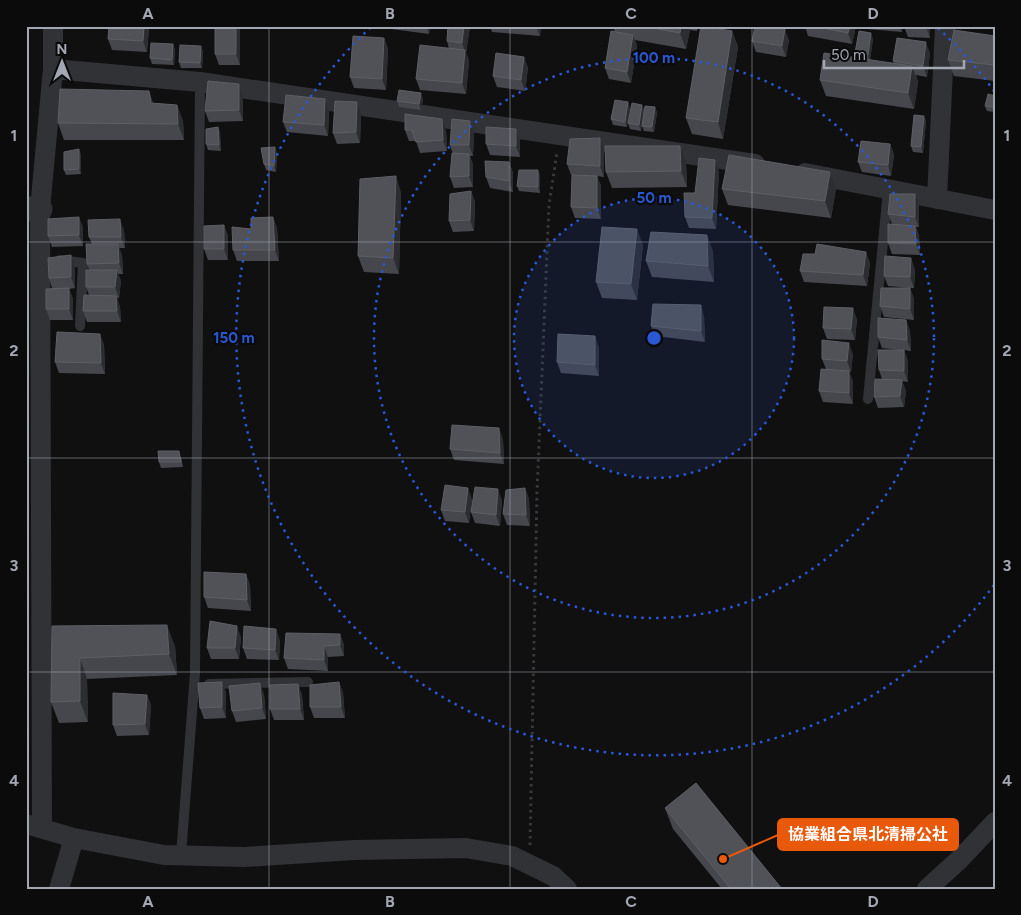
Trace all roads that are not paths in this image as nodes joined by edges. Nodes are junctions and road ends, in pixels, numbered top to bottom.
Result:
1 (53, 26) edge
2 (944, 26) edge
3 (53, 69) junction
4 (200, 82) junction
5 (888, 190) junction
6 (937, 199) junction
7 (33, 209) edge
8 (995, 210) edge
9 (40, 258) junction
10 (80, 326) dead end
11 (868, 399) dead end
12 (308, 682) dead end
13 (194, 684) junction
14 (995, 822) edge
15 (34, 825) edge
16 (74, 838) junction
17 (181, 855) junction
18 (59, 889) edge
19 (567, 889) edge
20 (928, 889) edge

1 - 3 street
2 - 6 street
3 - 4 street
3 - 7 street
4 - 5 street
4 - 13 lane
5 - 6 street
5 - 11 lane
6 - 8 street
7 - 9 street
9 - 10 lane
9 - 15 street
12 - 13 lane
13 - 17 lane
14 - 20 street
15 - 16 street
16 - 17 street
16 - 18 street
17 - 19 street

